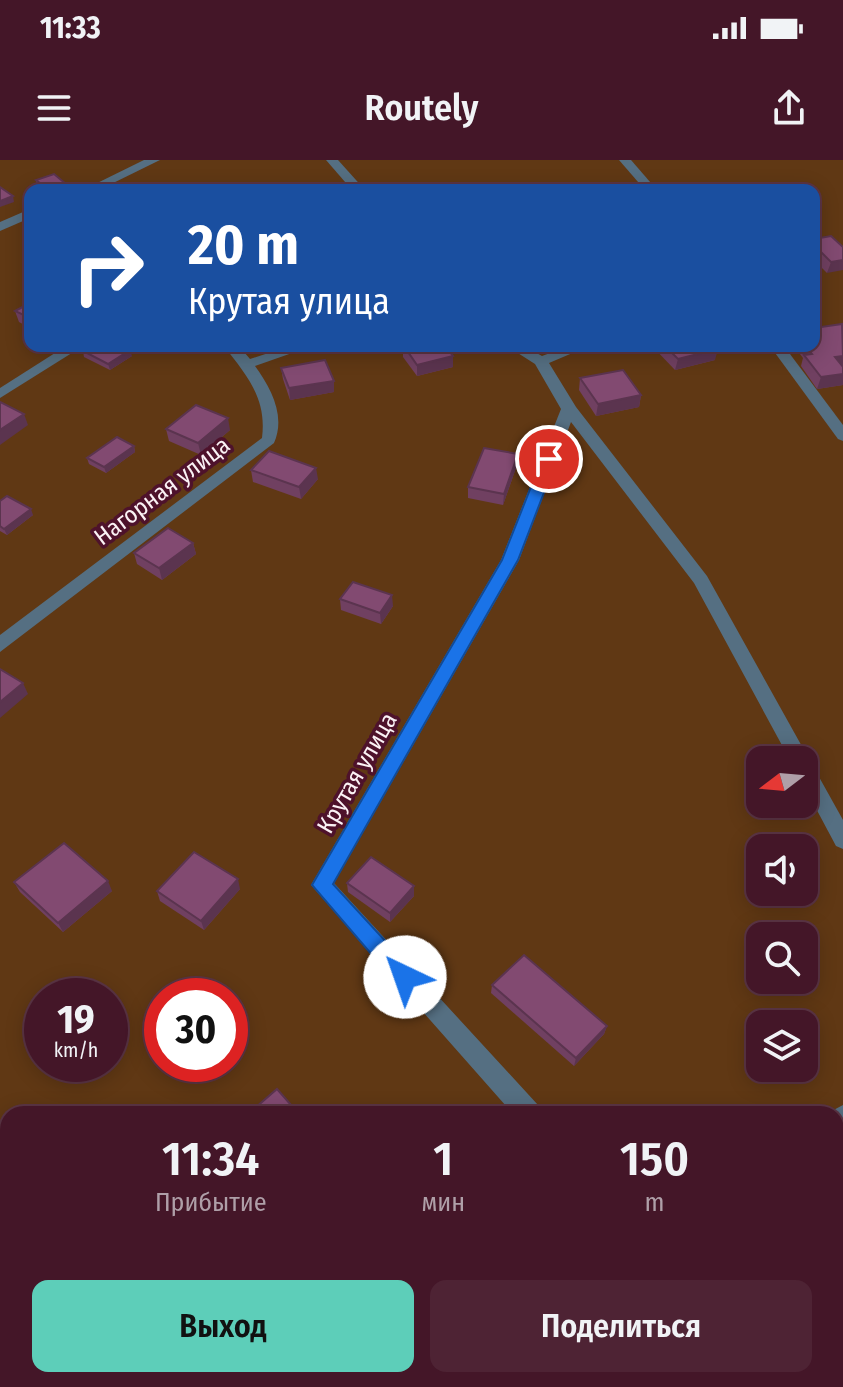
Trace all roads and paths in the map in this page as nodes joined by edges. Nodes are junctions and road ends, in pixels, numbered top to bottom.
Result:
1 (154, 160) edge
2 (332, 160) edge
3 (625, 160) edge
4 (106, 184) edge
5 (354, 184) edge
6 (646, 184) edge
7 (24, 216) edge
8 (0, 227) edge
9 (66, 352) edge
10 (236, 352) edge
11 (286, 352) edge
12 (525, 352) edge
13 (566, 352) edge
14 (781, 352) edge
15 (541, 361) junction
16 (247, 364) junction
17 (0, 394) edge
18 (569, 409) junction
19 (843, 436) edge
20 (0, 645) edge
21 (792, 746) edge
22 (818, 793) edge
23 (843, 840) edge
24 (522, 1106) edge

1 - 4 street
2 - 5 street
3 - 6 street
7 - 8 street
9 - 17 street
10 - 16 street, Нагорная улица
11 - 16 street
12 - 15 street
13 - 15 street
14 - 19 street
15 - 18 street
16 - 20 street, Нагорная улица
18 - 21 street
18 - 24 street, Крутая улица
22 - 23 street

